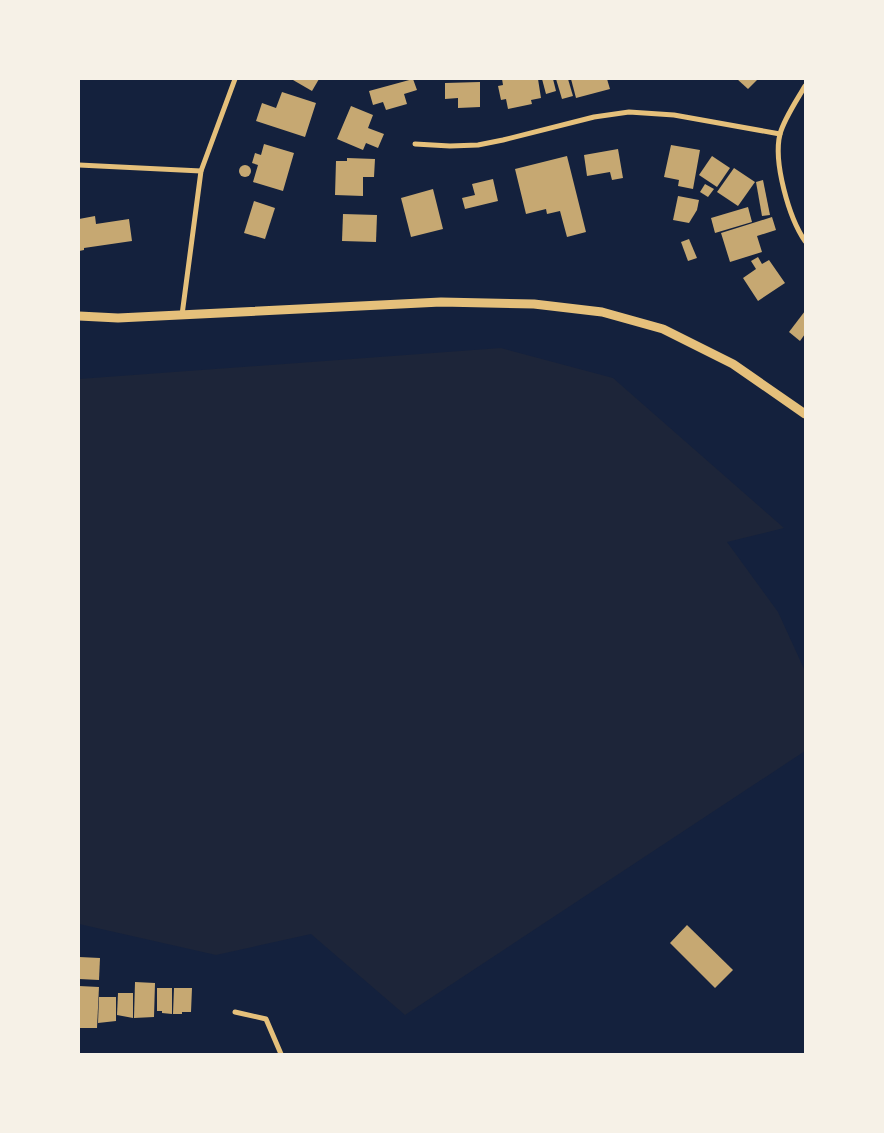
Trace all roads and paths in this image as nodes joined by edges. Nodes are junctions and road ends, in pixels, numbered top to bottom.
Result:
1 (234, 79) edge
2 (805, 86) edge
3 (780, 134) junction
4 (415, 144) dead end
5 (79, 165) edge
6 (201, 171) junction
7 (805, 241) edge
8 (182, 315) junction
9 (79, 316) edge
10 (805, 414) edge
11 (236, 1012) dead end
12 (281, 1054) edge

1 - 6 street
2 - 3 street
3 - 4 street
3 - 7 street
5 - 6 street
6 - 8 street
8 - 9 street
8 - 10 street
11 - 12 street

